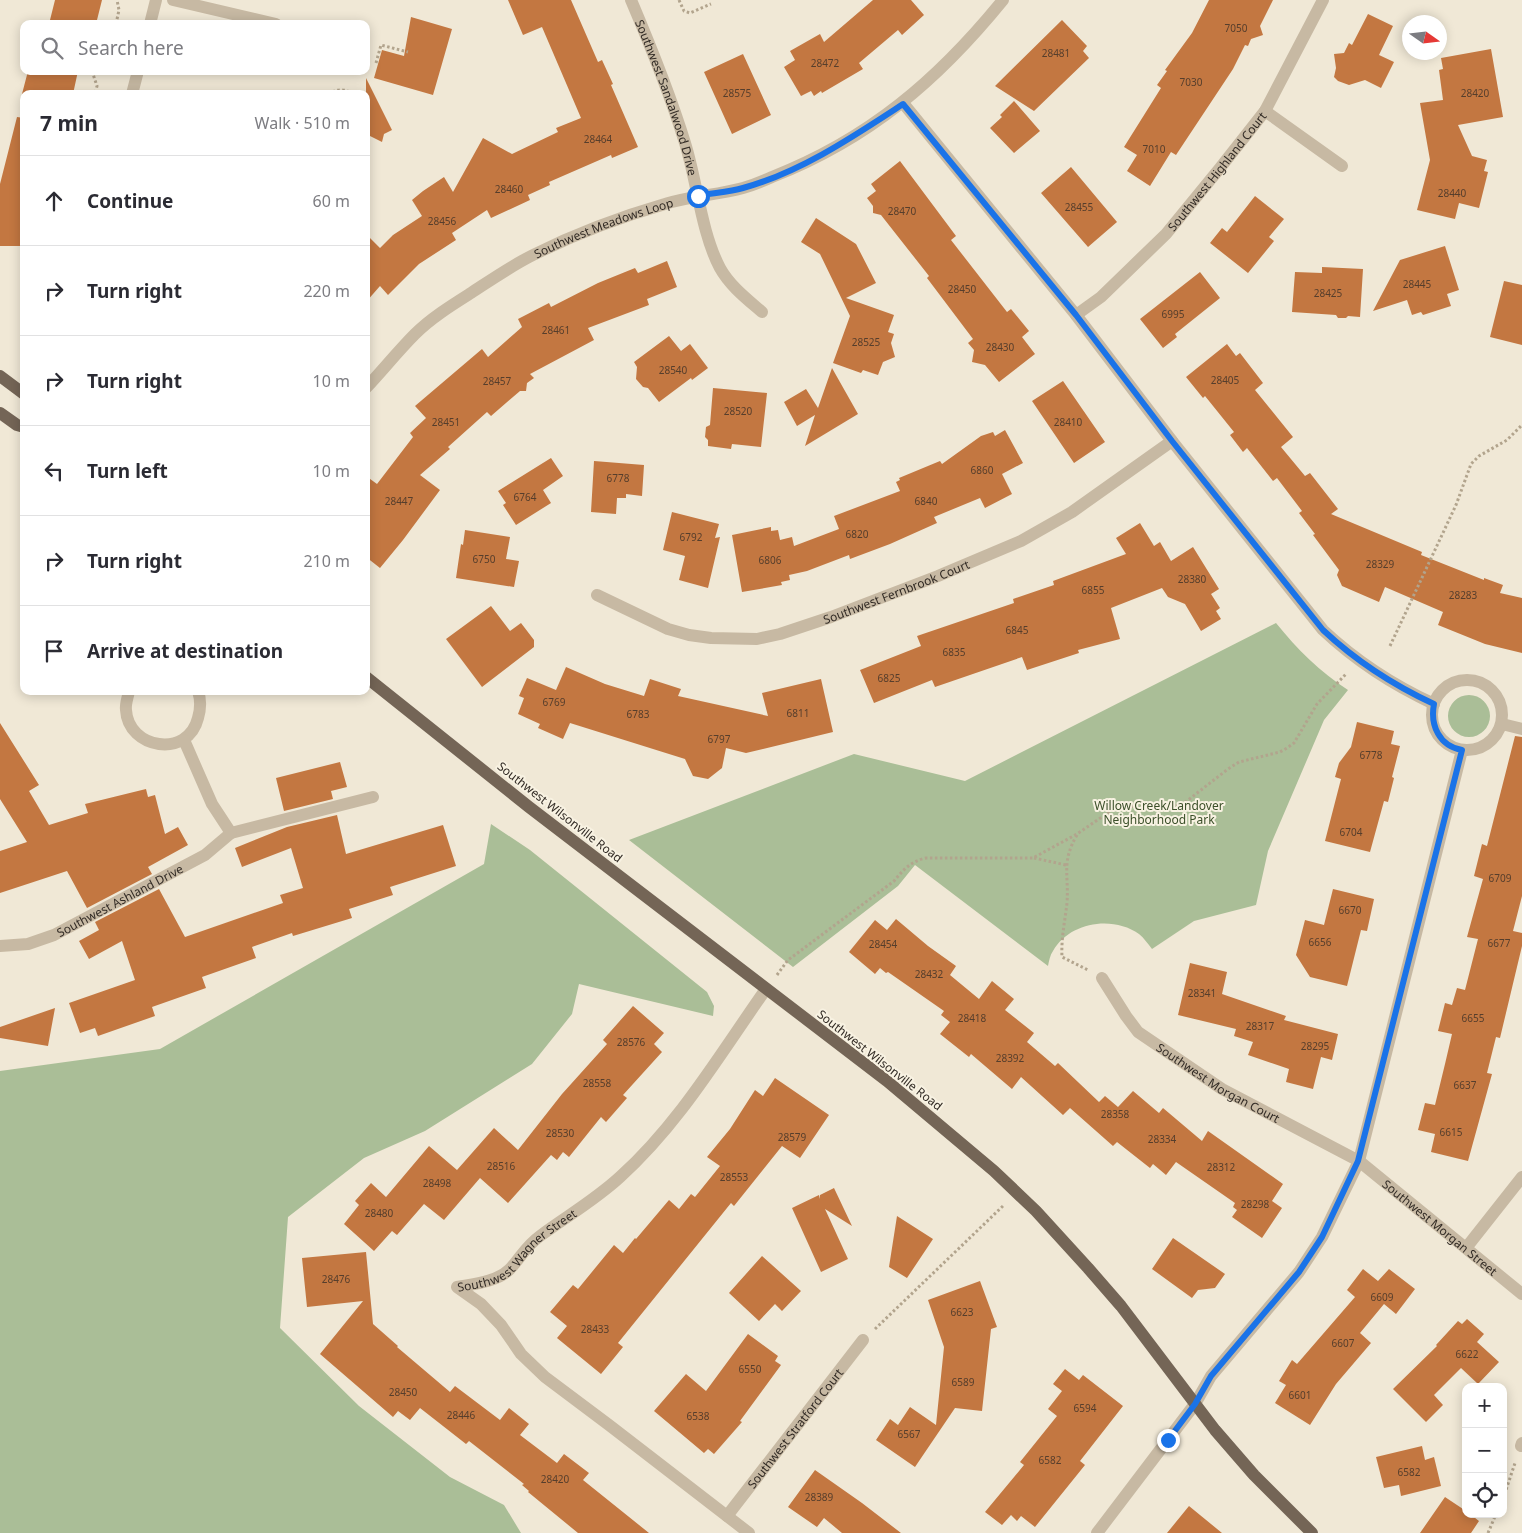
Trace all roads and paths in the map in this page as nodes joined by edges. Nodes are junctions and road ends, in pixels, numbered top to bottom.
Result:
1 (117, 0) edge
2 (156, 0) edge
3 (173, 0) edge
4 (631, 0) edge
5 (679, 0) edge
6 (1003, 0) edge
7 (1323, 0) edge
8 (711, 4) dead end
9 (117, 20) edge
10 (151, 20) edge
11 (259, 20) edge
12 (408, 52) dead end
13 (376, 63) dead end
14 (93, 75) edge
15 (137, 75) edge
16 (96, 90) edge
17 (133, 90) edge
18 (903, 104) junction
19 (1265, 110) junction
20 (1342, 166) dead end
21 (698, 196) junction
22 (762, 312) dead end
23 (1076, 315) junction
24 (0, 376) edge
25 (370, 384) edge
26 (20, 391) edge
27 (0, 413) edge
28 (1522, 425) edge
29 (20, 426) edge
30 (1172, 441) junction
31 (597, 595) dead end
32 (1390, 646) dead end
33 (1346, 674) dead end
34 (370, 681) edge
35 (128, 695) edge
36 (198, 695) edge
37 (1434, 704) junction
38 (1502, 724) junction
39 (1522, 729) edge
40 (184, 740) junction
41 (1462, 750) junction
42 (373, 798) dead end
43 (231, 833) junction
44 (1078, 834) junction
45 (1033, 858) junction
46 (1066, 865) junction
47 (0, 946) edge
48 (1102, 978) joint
49 (766, 989) junction
50 (1358, 1161) junction
51 (1522, 1177) edge
52 (1017, 1193) junction
53 (1466, 1248) junction
54 (1522, 1294) edge
55 (864, 1340) joint
56 (1195, 1404) junction
57 (1521, 1444) edge
58 (1507, 1487) edge
59 (727, 1516) junction
60 (1494, 1518) edge
61 (749, 1533) edge
62 (1097, 1533) edge
63 (1312, 1533) edge
64 (1488, 1533) edge

1 - 9 path
2 - 10 street
3 - 11 street
4 - 21 street, Southwest Sandalwood Drive
5 - 8 path
6 - 18 street, Southwest Meadows Loop
7 - 19 street, Southwest Highland Court
12 - 13 path
14 - 16 path
15 - 17 street
18 - 21 street, Southwest Meadows Loop
18 - 23 street
19 - 20 street
19 - 23 street, Southwest Highland Court
21 - 22 street, Southwest Sandalwood Drive
21 - 25 street, Southwest Meadows Loop
23 - 30 street
24 - 26 main road
27 - 29 main road
28 - 32 path
30 - 31 street, Southwest Fernbrook Court
30 - 37 street
33 - 44 path
34 - 49 main road, Southwest Wilsonville Road
35 - 40 street
36 - 40 street
37 - 38 street
37 - 41 street
38 - 39 street
38 - 41 street
40 - 43 street
41 - 50 street
42 - 43 street, Southwest Ashland Drive
43 - 47 street, Southwest Ashland Drive
44 - 45 path
44 - 46 path
45 - 46 path
45 - 49 path
46 - 48 path
48 - 50 street, Southwest Morgan Court
49 - 52 main road, Southwest Wilsonville Road
49 - 59 street, Southwest Wagner Street
50 - 53 street, Southwest Morgan Street
50 - 56 street
51 - 53 street
52 - 55 path
52 - 56 main road, Southwest Wilsonville Road
53 - 54 street, Southwest Morgan Street
55 - 59 street, Southwest Stratford Court
56 - 62 street
56 - 63 main road, Southwest Wilsonville Road
57 - 58 path
59 - 61 street, Southwest Wagner Street
60 - 64 path

